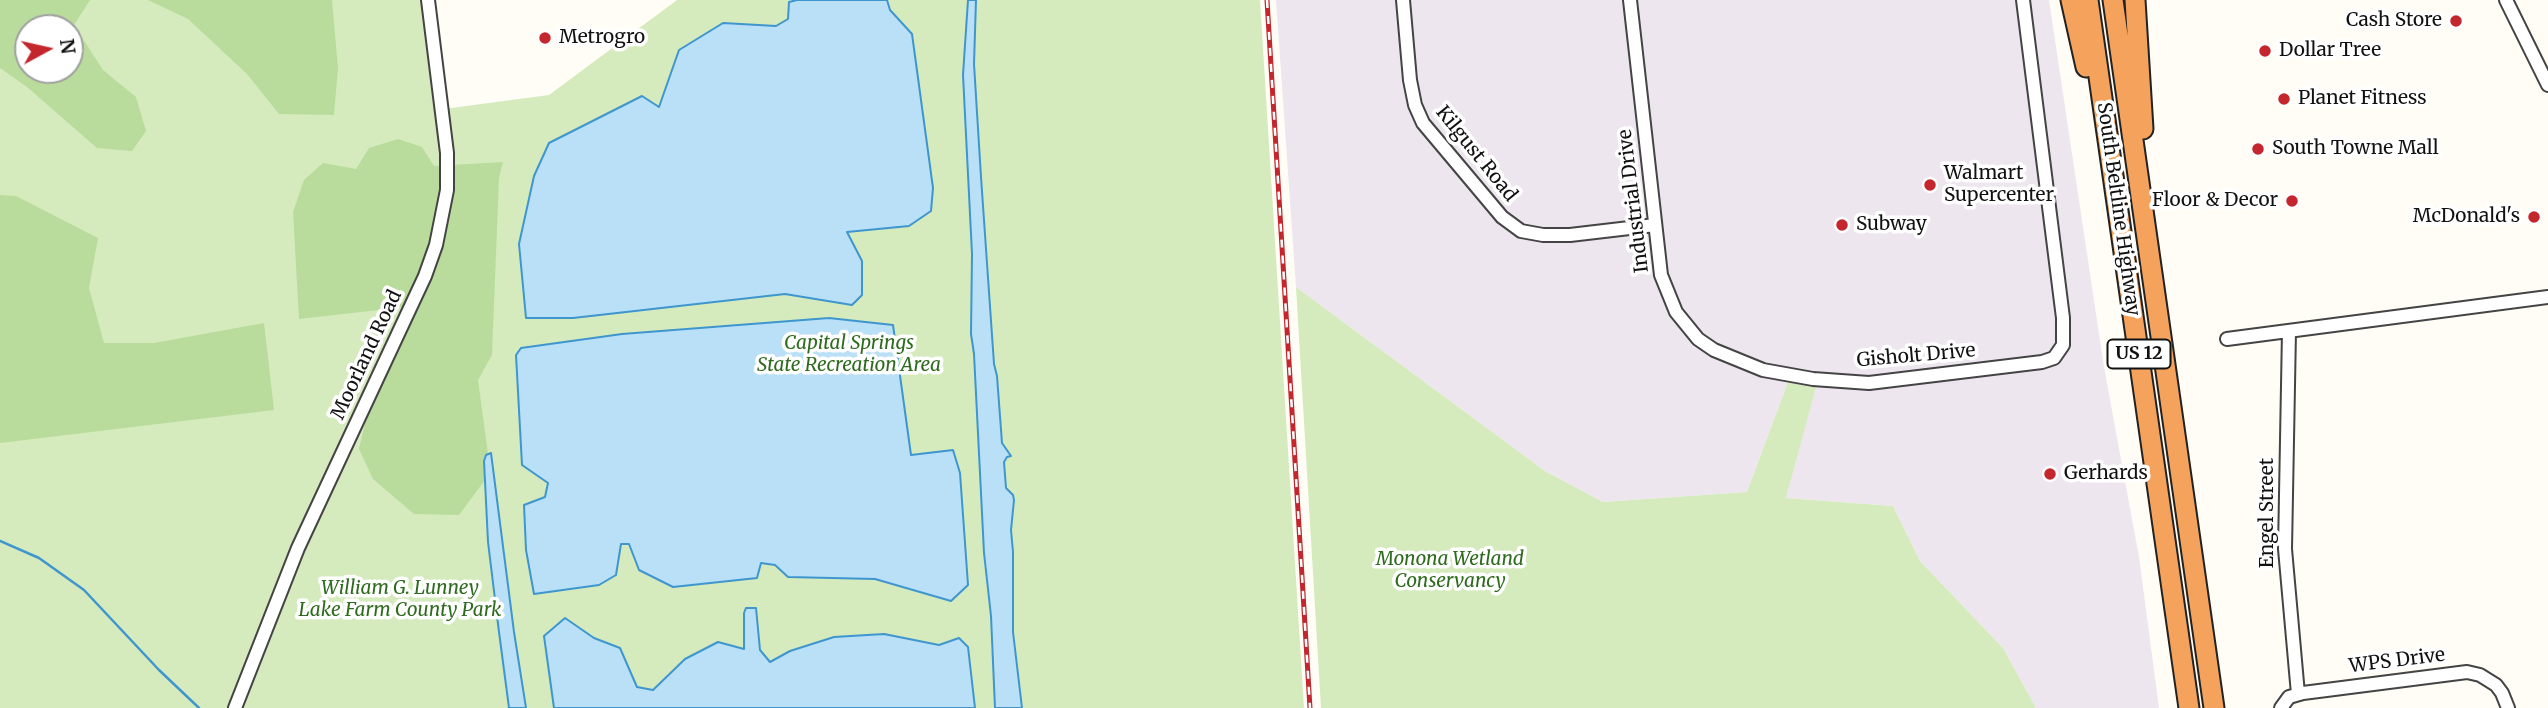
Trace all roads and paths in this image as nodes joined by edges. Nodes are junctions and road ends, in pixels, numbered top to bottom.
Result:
1 (428, 0) edge
2 (1403, 0) edge
3 (1630, 0) edge
4 (2023, 0) edge
5 (2071, 0) edge
6 (2088, 0) edge
7 (2113, 0) edge
8 (2135, 0) edge
9 (2507, 0) edge
10 (2548, 85) edge
11 (1655, 225) junction
12 (2152, 280) junction
13 (2128, 283) junction
14 (2548, 297) edge
15 (2289, 331) junction
16 (2227, 339) dead end
17 (1741, 362) joint
18 (2298, 694) junction
19 (236, 708) edge
20 (2189, 708) edge
21 (2214, 708) edge
22 (2281, 708) edge
23 (2508, 708) edge

1 - 19 street, Moorland Road
2 - 11 street, Kilgust Road
3 - 11 street, Industrial Drive
4 - 17 street, Gisholt Drive
5 - 13 highway
6 - 13 highway, South Beltline Highway / US 12
7 - 12 highway, South Beltline Highway / US 12
8 - 12 highway
9 - 10 street
11 - 17 street, Industrial Drive
12 - 21 highway, South Beltline Highway / US 12
13 - 20 highway, South Beltline Highway / US 12
14 - 15 street
15 - 16 street
15 - 18 street, Engel Street
18 - 22 street
18 - 23 street, WPS Drive

